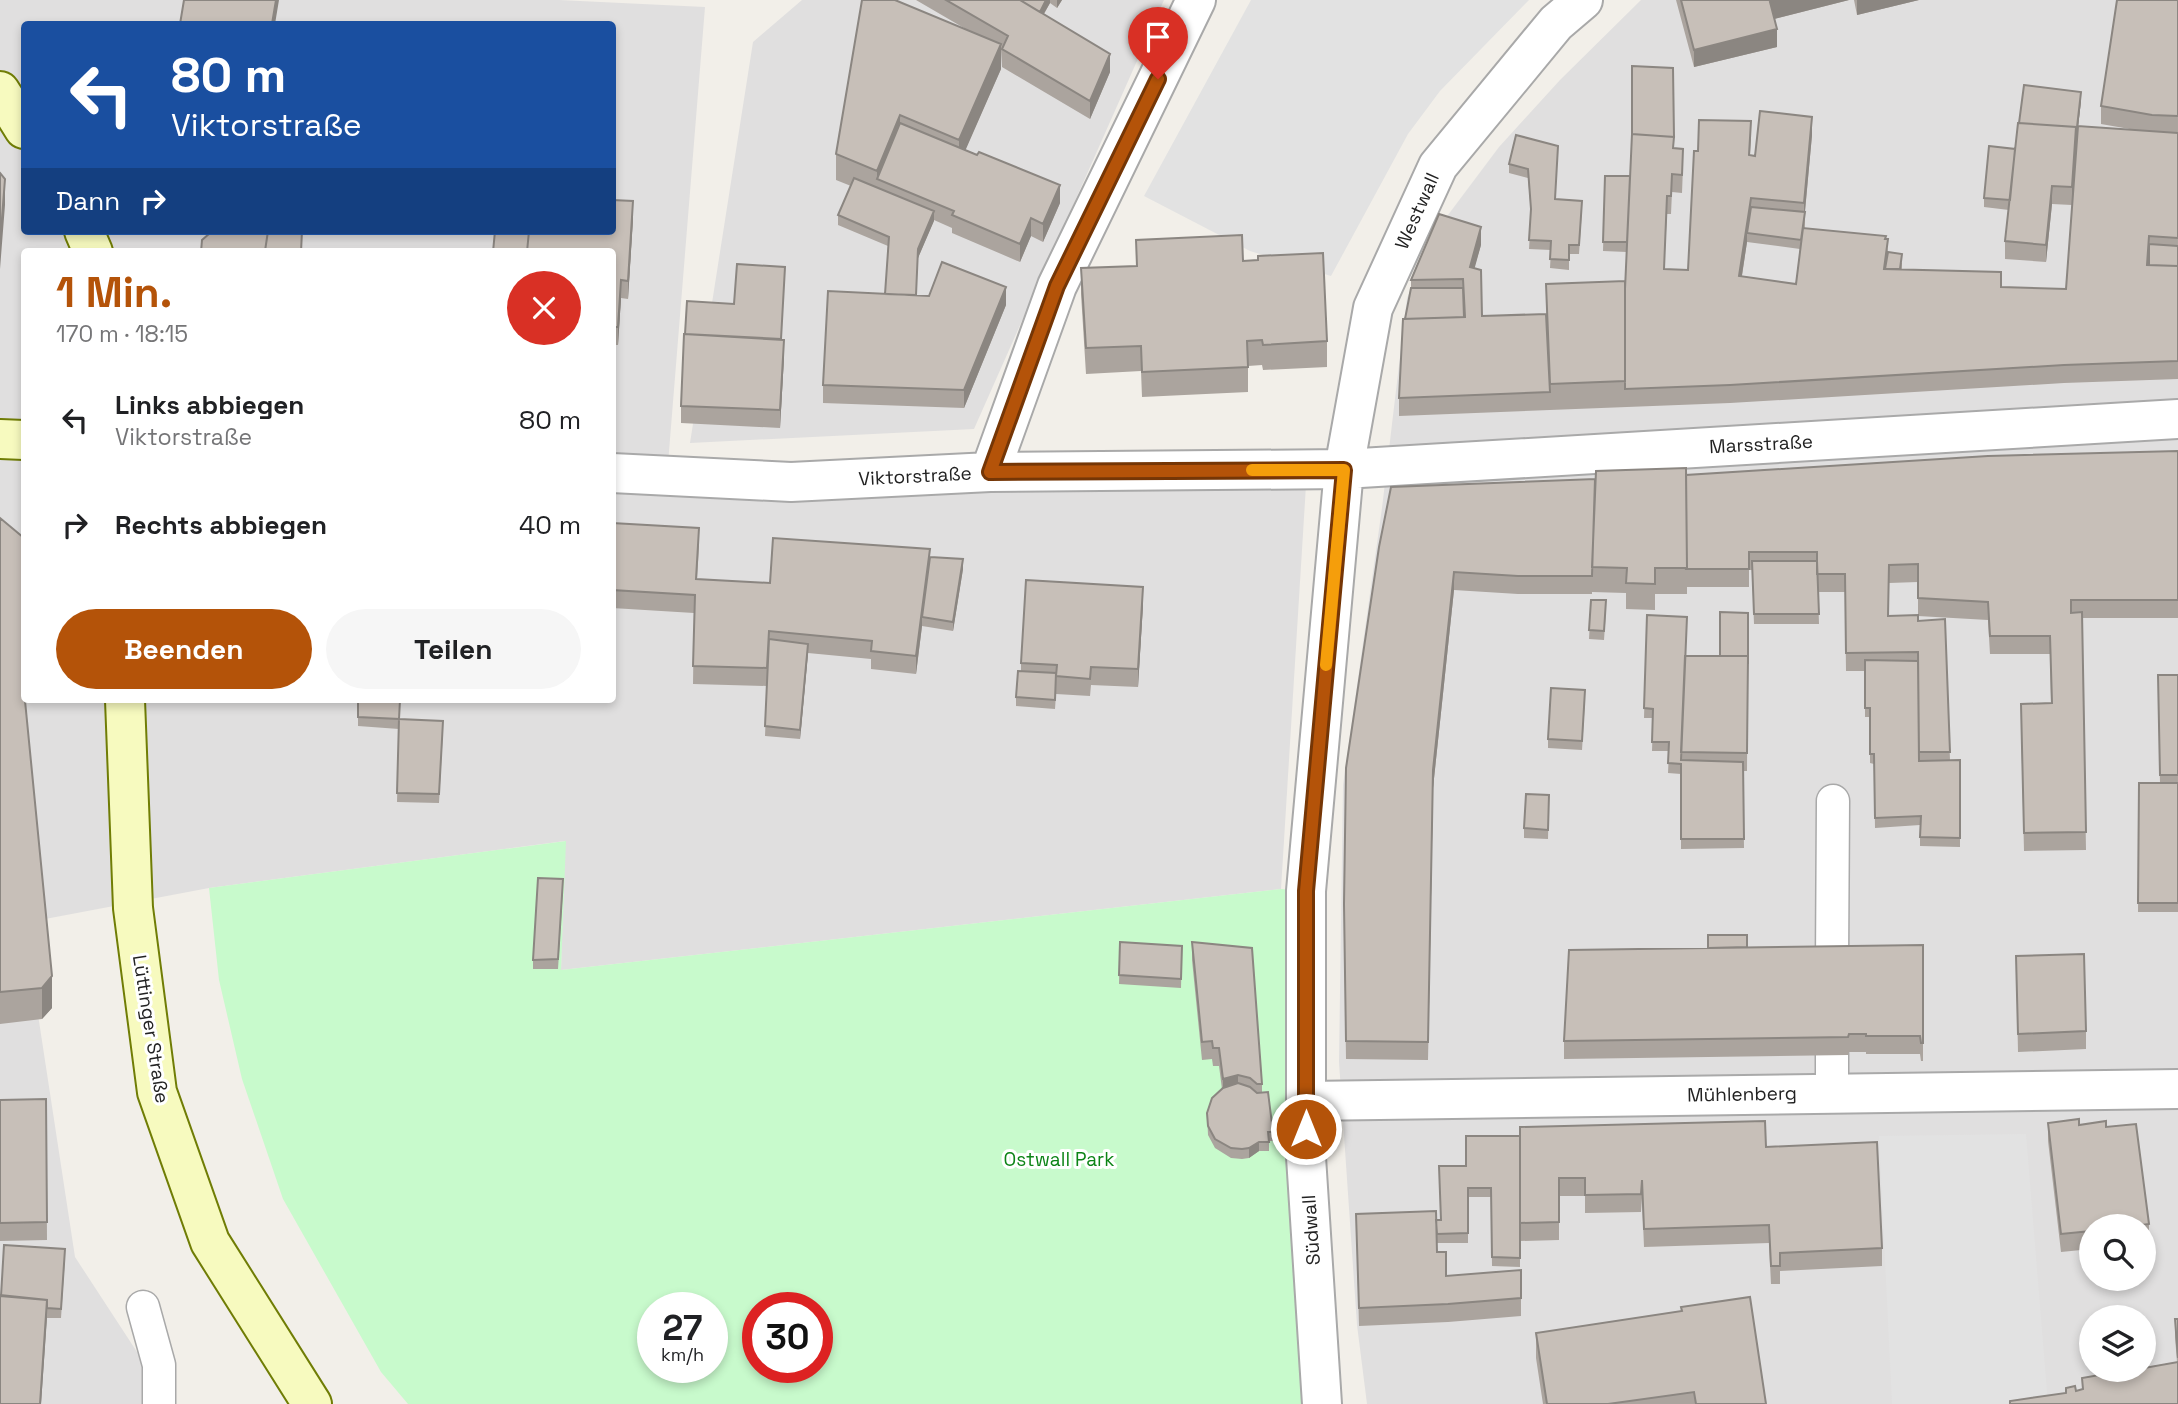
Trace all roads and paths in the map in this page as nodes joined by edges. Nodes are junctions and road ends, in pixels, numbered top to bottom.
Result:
1 (1196, 0) edge
2 (1583, 0) edge
3 (0, 91) edge
4 (21, 124) edge
5 (2178, 419) edge
6 (0, 439) edge
7 (21, 440) edge
8 (1344, 470) junction
9 (990, 472) junction
10 (616, 473) edge
11 (125, 703) edge
12 (1833, 801) dead end
13 (1832, 963) edge
14 (1832, 1054) edge
15 (2178, 1088) edge
16 (1832, 1093) junction
17 (1306, 1101) junction
18 (143, 1307) dead end
19 (159, 1404) edge
20 (313, 1404) edge
21 (1322, 1404) edge

1 - 9 street
2 - 8 street, Westwall
3 - 4 street
5 - 8 street, Marsstraße
6 - 7 street
8 - 9 street, Viktorstraße
8 - 17 street, Südwall
9 - 10 street, Viktorstraße
11 - 20 street, Lüttinger Straße
12 - 13 lane
14 - 16 lane
15 - 16 street, Mühlenberg
16 - 17 street, Mühlenberg
17 - 21 street, Südwall
18 - 19 lane

